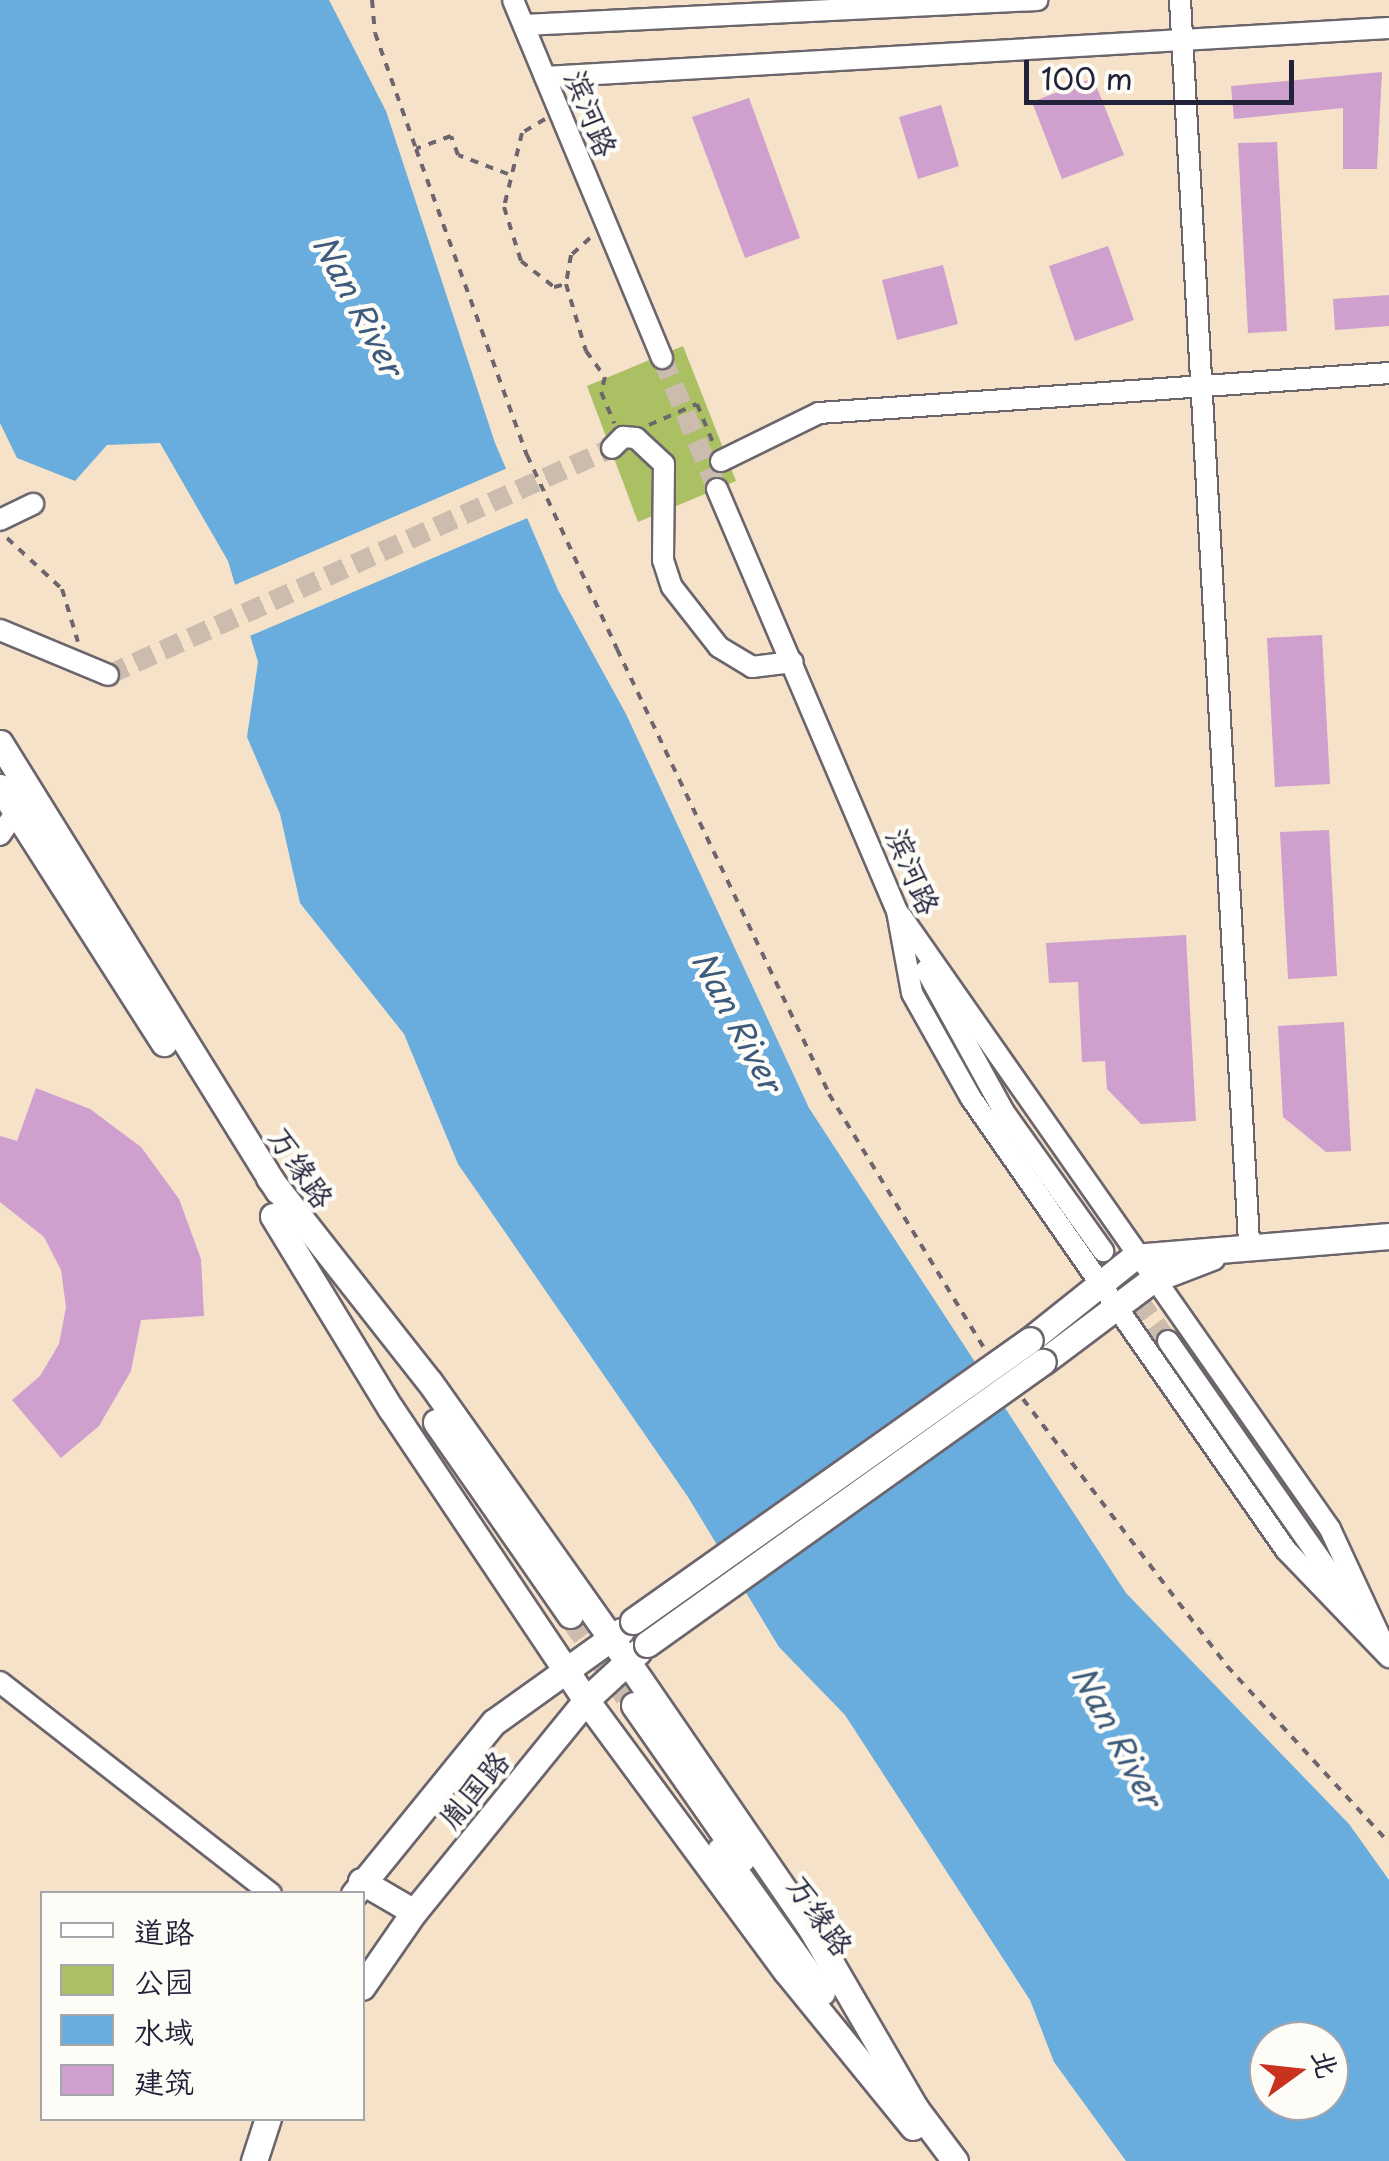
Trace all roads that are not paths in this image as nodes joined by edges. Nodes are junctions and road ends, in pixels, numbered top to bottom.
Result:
1 (513, 0) edge
2 (1036, 0) edge
3 (1180, 0) edge
4 (524, 25) junction
5 (1389, 28) edge
6 (1182, 39) junction
7 (545, 77) junction
8 (662, 358) tunnel mouth
9 (1389, 373) edge
10 (1202, 386) junction
11 (618, 442) road end
12 (721, 461) road end
13 (718, 489) tunnel mouth
14 (33, 504) dead end
15 (0, 520) edge
16 (0, 630) edge
17 (793, 662) junction
18 (108, 675) road end
19 (0, 743) edge
20 (0, 786) edge
21 (25, 801) junction
22 (0, 835) edge
23 (897, 910) junction
24 (270, 1178) junction
25 (273, 1216) junction
26 (1389, 1236) edge
27 (1249, 1243) junction
28 (1103, 1251) tunnel mouth
29 (1134, 1257) junction
30 (1152, 1280) junction
31 (1100, 1281) junction
32 (1116, 1306) junction
33 (1168, 1341) tunnel mouth
34 (1036, 1351) junction
35 (610, 1640) junction
36 (1389, 1656) edge
37 (626, 1662) junction
38 (570, 1673) junction
39 (0, 1682) edge
40 (586, 1700) junction
41 (627, 1709) tunnel mouth
42 (357, 1887) edge
43 (267, 1891) edge
44 (414, 1912) junction
45 (365, 1983) edge
46 (269, 2121) edge
47 (916, 2121) junction
48 (254, 2161) edge
49 (939, 2161) edge
50 (955, 2161) edge

1 - 4 street, 滨河路
2 - 4 street
3 - 6 street
4 - 7 street, 滨河路
5 - 6 street
6 - 7 street
6 - 10 street
7 - 8 street, 滨河路
9 - 10 street
10 - 12 street
10 - 27 street
11 - 17 street
13 - 17 street, 滨河路
14 - 15 street
16 - 18 street
17 - 23 street, 滨河路
19 - 21 main road, 万缘路
20 - 21 main road, 万缘路
21 - 22 street
21 - 24 main road, 万缘路
21 - 25 main road, 万缘路
23 - 28 street, 滨河路
23 - 29 street
23 - 31 street
24 - 25 main road, 万缘路
24 - 35 main road
25 - 38 main road
26 - 27 main road
27 - 29 main road
27 - 30 main road
29 - 30 street
29 - 31 main road
30 - 32 main road
30 - 36 street
31 - 32 street
31 - 34 main road
32 - 34 main road
32 - 36 street
33 - 36 street
34 - 35 main road, 胤国路, bridge
34 - 37 main road, 胤国路, bridge
35 - 37 main road
35 - 38 main road, 胤国路
37 - 40 main road, 胤国路
37 - 47 main road
38 - 40 main road
38 - 42 main road, 胤国路
39 - 43 street
40 - 44 main road, 胤国路
40 - 47 main road
41 - 47 main road, 万缘路
42 - 44 main road
44 - 45 main road, 胤国路
46 - 48 main road
47 - 49 main road, 万缘路
47 - 50 main road, 万缘路

